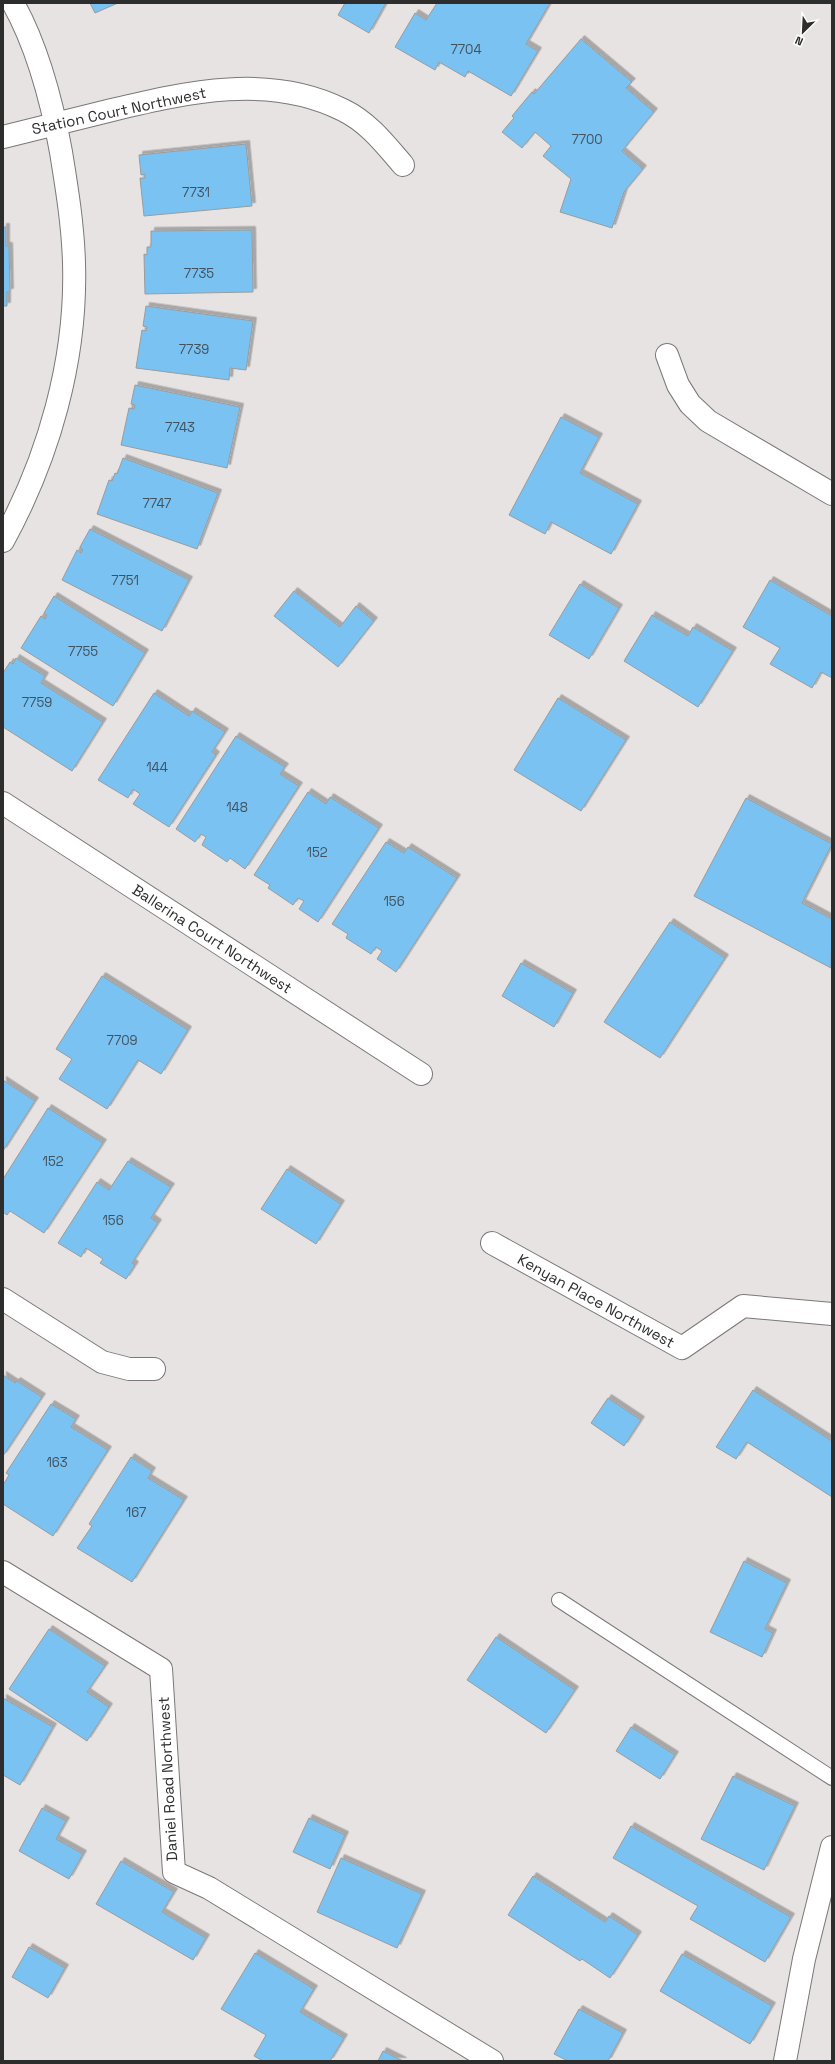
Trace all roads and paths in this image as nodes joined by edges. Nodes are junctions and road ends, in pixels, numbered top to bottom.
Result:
1 (13, 3) edge
2 (56, 124) junction
3 (3, 137) edge
4 (403, 165) dead end
5 (667, 355) dead end
6 (832, 494) edge
7 (3, 541) edge
8 (3, 803) edge
9 (421, 1074) dead end
10 (492, 1243) dead end
11 (3, 1299) edge
12 (832, 1314) edge
13 (154, 1369) dead end
14 (3, 1572) edge
15 (559, 1600) dead end
16 (832, 1778) edge
17 (832, 1847) edge
18 (492, 2061) edge
19 (785, 2061) edge

1 - 2 street
2 - 3 street, Station Court Northwest
2 - 4 street, Station Court Northwest
2 - 7 street
5 - 6 street
8 - 9 street, Ballerina Court Northwest
10 - 12 street, Kenyan Place Northwest
11 - 13 street
14 - 18 street, Daniel Road Northwest
15 - 16 lane
17 - 19 street

